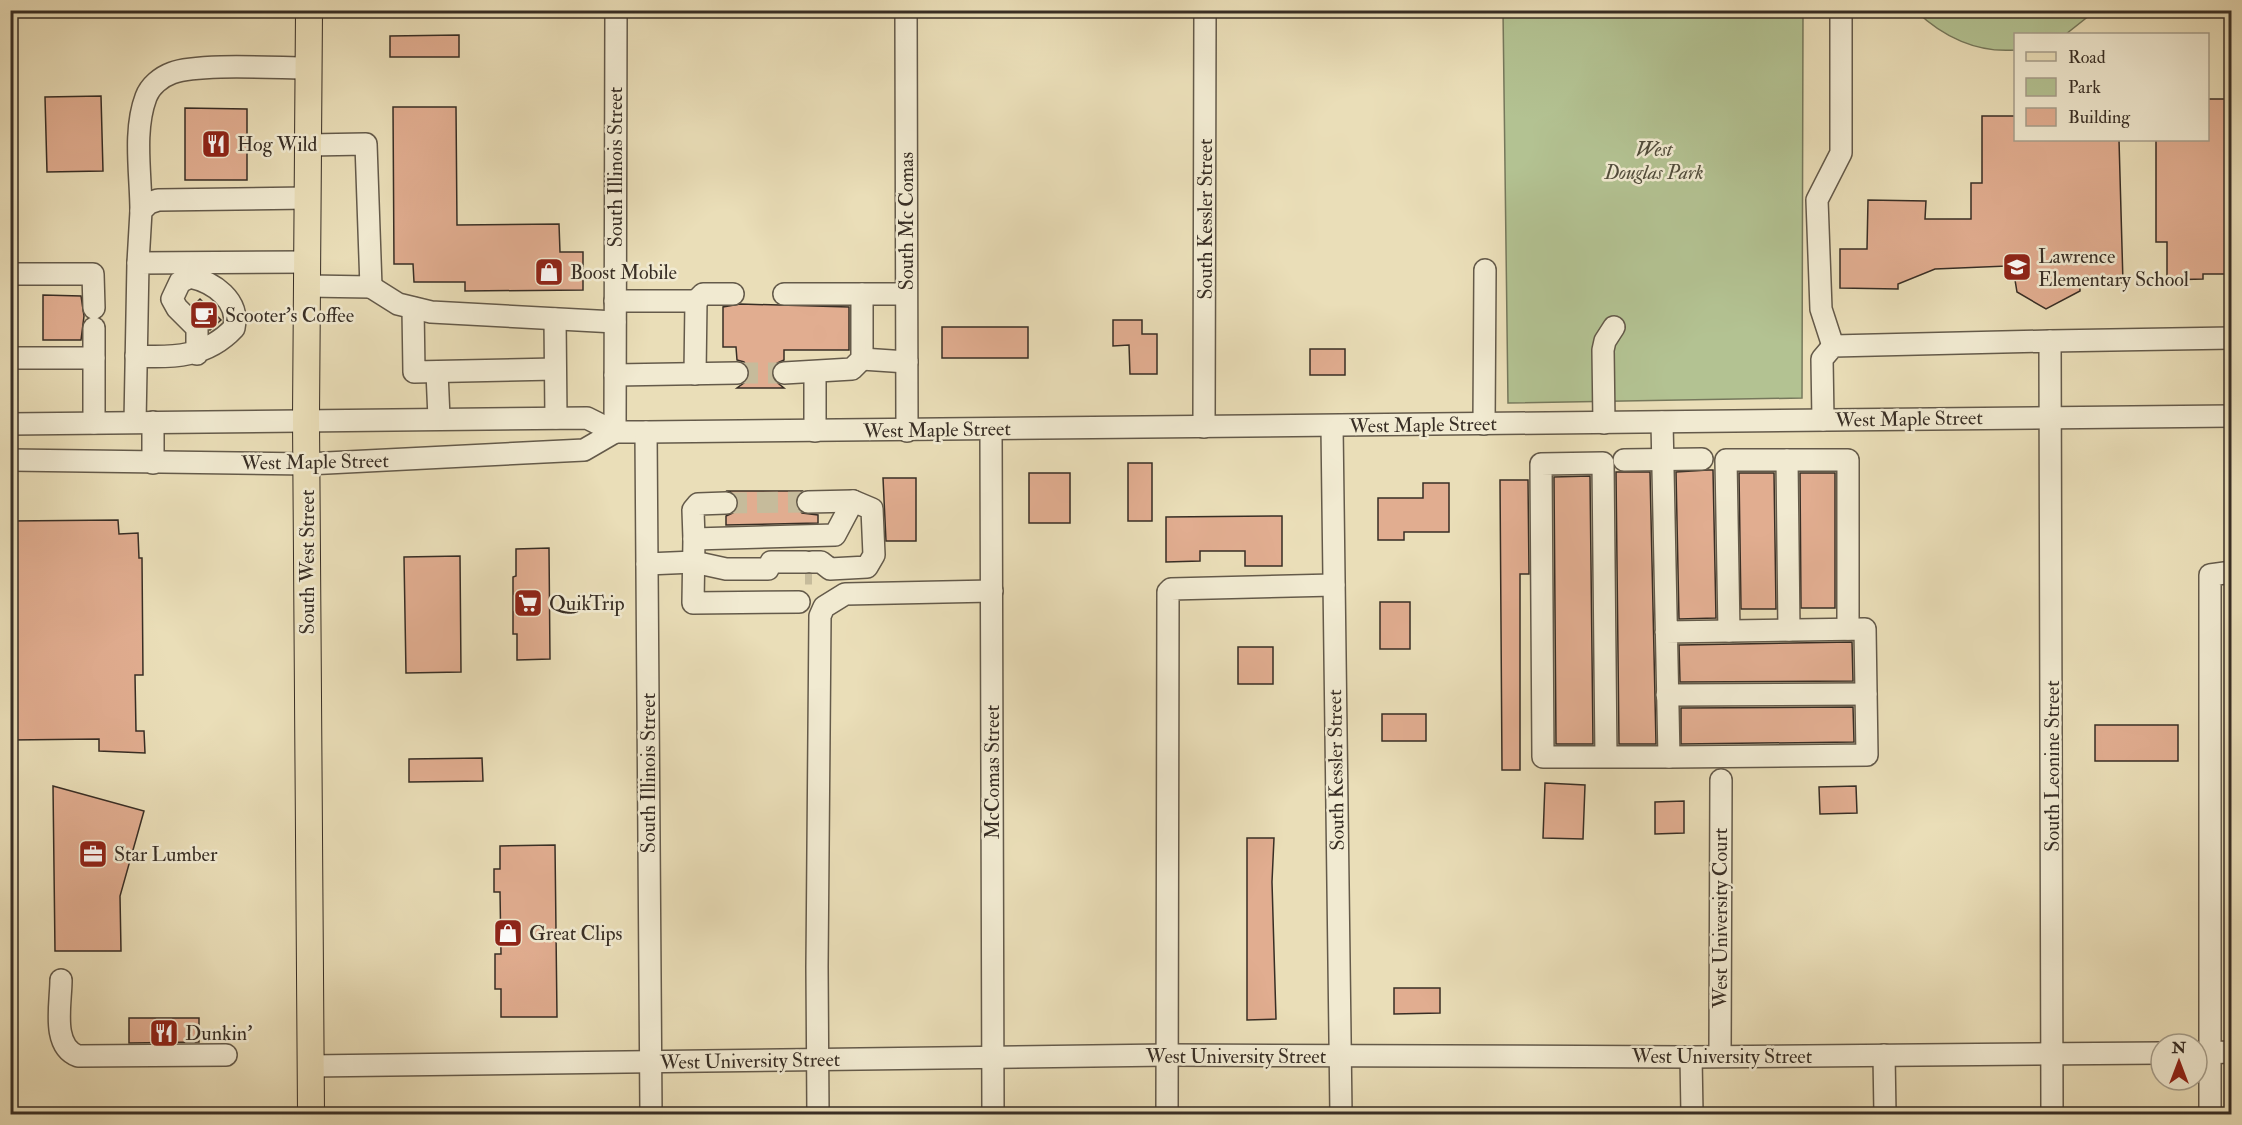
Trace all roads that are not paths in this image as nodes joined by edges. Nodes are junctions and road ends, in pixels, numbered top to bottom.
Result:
1 (309, 10) edge
2 (616, 10) edge
3 (906, 10) edge
4 (1205, 10) edge
5 (1841, 16) dead end
6 (309, 68) junction
7 (309, 145) junction
8 (308, 198) junction
9 (141, 211) junction
10 (138, 262) junction
11 (1485, 270) dead end
12 (10, 274) edge
13 (308, 274) junction
14 (371, 287) junction
15 (733, 294) dead end
16 (784, 294) dead end
17 (862, 294) junction
18 (906, 294) junction
19 (615, 301) junction
20 (696, 301) junction
21 (413, 308) junction
22 (555, 319) junction
23 (615, 322) junction
24 (1614, 327) dead end
25 (2232, 338) edge
26 (2050, 342) junction
27 (1833, 346) junction
28 (197, 354) dead end
29 (136, 356) junction
30 (10, 358) edge
31 (94, 358) junction
32 (862, 359) junction
33 (907, 362) junction
34 (555, 369) junction
35 (437, 372) junction
36 (737, 373) tunnel mouth
37 (784, 373) tunnel mouth
38 (815, 373) junction
39 (695, 374) junction
40 (615, 375) junction
41 (2232, 416) edge
42 (439, 418) junction
43 (555, 418) junction
44 (2052, 418) junction
45 (306, 419) junction
46 (1822, 420) junction
47 (144, 422) junction
48 (1662, 422) junction
49 (94, 423) junction
50 (1604, 423) junction
51 (10, 424) edge
52 (1484, 424) junction
53 (1332, 426) junction
54 (1204, 427) junction
55 (991, 429) junction
56 (815, 431) junction
57 (907, 431) junction
58 (615, 432) junction
59 (646, 432) junction
60 (1702, 459) dead end
61 (10, 460) edge
62 (1624, 460) dead end
63 (1663, 460) junction
64 (1787, 460) junction
65 (153, 463) junction
66 (307, 464) junction
67 (853, 501) junction
68 (808, 502) tunnel mouth
69 (726, 503) tunnel mouth
70 (694, 539) junction
71 (694, 562) junction
72 (647, 564) junction
73 (2232, 572) edge
74 (1334, 585) junction
75 (992, 591) junction
76 (799, 602) dead end
77 (1848, 629) junction
78 (1789, 630) junction
79 (1666, 632) junction
80 (1729, 632) junction
81 (1866, 693) junction
82 (1667, 695) junction
83 (1606, 757) junction
84 (1668, 757) junction
85 (1721, 780) dead end
86 (61, 981) dead end
87 (2203, 1032) edge
88 (2232, 1052) edge
89 (2149, 1053) edge
90 (2209, 1053) edge
91 (2052, 1054) junction
92 (226, 1055) dead end
93 (1167, 1055) junction
94 (1884, 1055) junction
95 (1340, 1056) junction
96 (1720, 1056) junction
97 (992, 1057) junction
98 (1691, 1057) junction
99 (818, 1060) junction
100 (650, 1062) junction
101 (310, 1066) junction
102 (2207, 1092) edge
103 (311, 1114) edge
104 (651, 1114) edge
105 (819, 1114) edge
106 (993, 1114) edge
107 (1167, 1114) edge
108 (1341, 1114) edge
109 (1692, 1114) edge
110 (1885, 1114) edge
111 (2052, 1114) edge
112 (2210, 1114) edge

1 - 6 main road, South West Street
2 - 19 street, South Illinois Street
3 - 18 street, South Mc Comas
4 - 54 street, South Kessler Street
5 - 27 street
6 - 7 main road, South West Street
6 - 9 street
7 - 8 main road, South West Street
7 - 14 street
8 - 9 street
8 - 13 main road, South West Street
9 - 10 street
10 - 13 street
10 - 29 street
11 - 52 street
12 - 31 street
13 - 14 street
13 - 45 main road, South West Street
14 - 21 street
15 - 20 street
16 - 17 street
17 - 18 street
17 - 32 street
18 - 33 street, South Mc Comas
19 - 20 street
19 - 23 street, South Illinois Street
20 - 39 street
21 - 22 street
21 - 35 street
22 - 23 street
22 - 34 street
23 - 40 street, South Illinois Street
24 - 50 street
25 - 26 street
26 - 27 street
26 - 44 street, South Leonine Street
27 - 46 street
28 - 29 street
29 - 47 street
30 - 31 street
31 - 49 street
32 - 33 street
32 - 38 street
33 - 57 street, South Mc Comas
34 - 35 street
34 - 43 street
35 - 42 street
36 - 39 street
37 - 38 street
38 - 56 street
39 - 40 street
40 - 58 street, South Illinois Street
41 - 44 street, West Maple Street
42 - 43 street, West Maple Street
42 - 45 street, West Maple Street
43 - 58 street, West Maple Street
44 - 46 street, West Maple Street
44 - 91 street, South Leonine Street
45 - 47 street, West Maple Street
45 - 66 main road, South West Street
46 - 48 street, West Maple Street
47 - 49 street, West Maple Street
47 - 65 street
48 - 50 street, West Maple Street
48 - 63 street
49 - 51 street, West Maple Street
50 - 52 street, West Maple Street
52 - 53 street, West Maple Street
53 - 54 street, West Maple Street
53 - 74 street, South Kessler Street
54 - 55 street, West Maple Street
55 - 57 street, West Maple Street
55 - 75 street, McComas Street
56 - 57 street, West Maple Street
56 - 59 street, West Maple Street
58 - 59 street, West Maple Street
58 - 66 street, West Maple Street
59 - 72 street, South Illinois Street
60 - 63 street
61 - 65 street, West Maple Street
62 - 63 street
63 - 79 street
64 - 77 street
64 - 78 street
64 - 80 street
65 - 66 street, West Maple Street
66 - 101 main road, South West Street
67 - 68 street
67 - 70 street
67 - 71 street
69 - 70 street
70 - 71 street
71 - 72 street
71 - 76 street
72 - 100 street, South Illinois Street
73 - 87 street
74 - 93 street
74 - 95 street, South Kessler Street
75 - 97 street, McComas Street
75 - 99 street
77 - 78 street
77 - 81 street
78 - 80 street
79 - 80 street
79 - 82 street
81 - 82 street
81 - 84 street
82 - 84 street
83 - 83 street
83 - 84 street
85 - 96 street, West University Court
86 - 92 street
88 - 90 street
89 - 91 street, West University Street
91 - 94 street, West University Street
91 - 111 street, South Leonine Street
93 - 95 street, West University Street
93 - 97 street, West University Street
93 - 107 street
94 - 96 street, West University Street
94 - 110 street
95 - 98 street, West University Street
95 - 108 street, South Kessler Street
96 - 98 street, West University Street
97 - 99 street, West University Street
97 - 106 street, McComas Street
98 - 109 street
99 - 100 street, West University Street
99 - 105 street
100 - 101 street, West University Street
100 - 104 street, South Illinois Street
101 - 103 main road, South West Street
102 - 112 street

